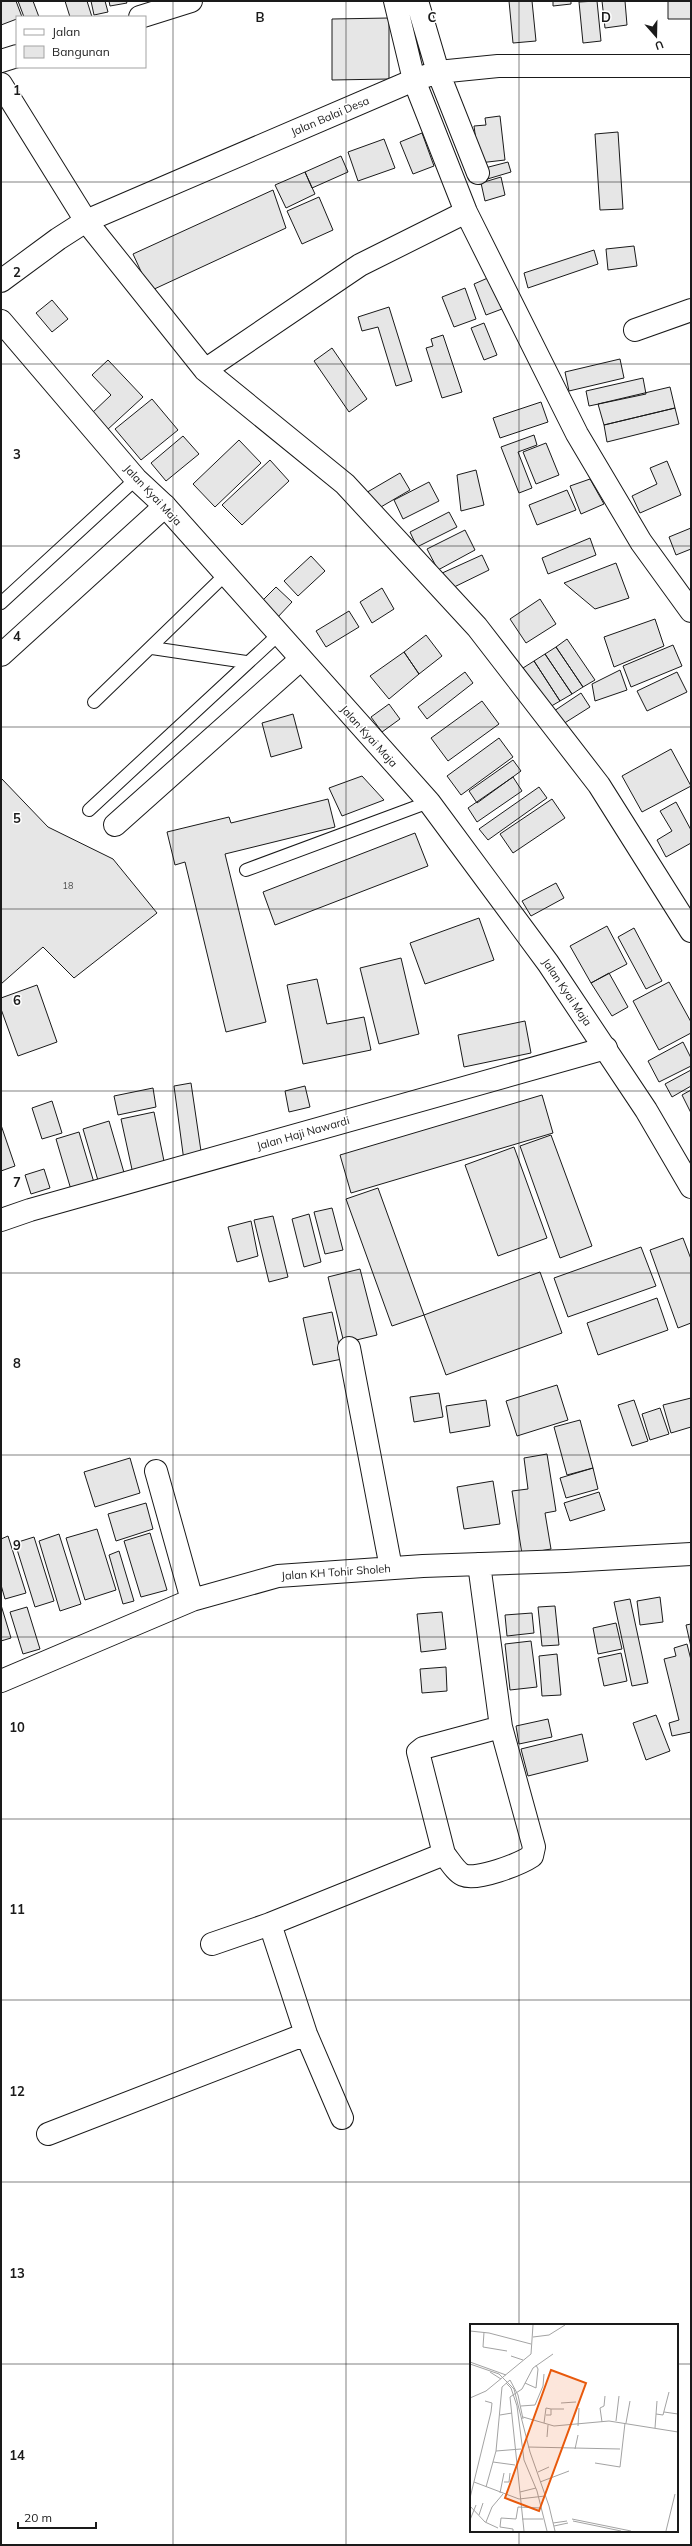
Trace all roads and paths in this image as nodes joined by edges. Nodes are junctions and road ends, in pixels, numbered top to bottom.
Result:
1 (191, 1) edge
2 (395, 1) edge
3 (417, 1) edge
4 (143, 16) edge
5 (16, 56) edge
6 (1, 61) edge
7 (691, 66) edge
8 (438, 72) junction
9 (414, 80) junction
10 (1, 84) edge
11 (478, 173) dead end
12 (466, 212) junction
13 (86, 221) junction
14 (1, 281) edge
15 (691, 310) edge
16 (1, 321) edge
17 (635, 330) dead end
18 (206, 370) junction
19 (151, 494) junction
20 (225, 575) junction
21 (1, 603) edge
22 (691, 611) edge
23 (278, 635) junction
24 (7, 641) edge
25 (152, 648) junction
26 (300, 660) junction
27 (246, 662) junction
28 (94, 702) dead end
29 (429, 802) junction
30 (89, 810) dead end
31 (115, 825) dead end
32 (246, 870) dead end
33 (691, 931) edge
34 (606, 1048) junction
35 (691, 1187) edge
36 (1, 1220) edge
37 (349, 1348) dead end
38 (156, 1471) dead end
39 (691, 1554) edge
40 (479, 1564) junction
41 (392, 1568) junction
42 (192, 1600) junction
43 (1, 1681) edge
44 (501, 1727) junction
45 (444, 1854) junction
46 (270, 1924) junction
47 (212, 1944) dead end
48 (306, 2034) junction
49 (342, 2118) dead end
50 (48, 2134) dead end

1 - 4 street
2 - 9 street
3 - 8 street
5 - 6 street
7 - 8 street, Jalan Balai Desa
8 - 9 street, Jalan Balai Desa
8 - 11 street
9 - 12 street
9 - 13 street, Jalan Balai Desa
10 - 13 street
12 - 18 street
12 - 22 street
13 - 14 street, Jalan Balai Desa
13 - 18 street
15 - 17 street
16 - 19 street, Jalan Kyai Maja
18 - 33 street
19 - 20 street, Jalan Kyai Maja
19 - 21 lane
19 - 24 street
20 - 23 street, Jalan Kyai Maja
20 - 25 lane
23 - 26 street, Jalan Kyai Maja
23 - 27 lane
25 - 27 lane
25 - 28 lane
26 - 29 street, Jalan Kyai Maja
26 - 31 street
27 - 30 lane
29 - 32 lane
29 - 34 street, Jalan Kyai Maja
34 - 35 street, Jalan Kyai Maja
34 - 36 street, Jalan Haji Nawardi
37 - 41 street
38 - 42 street
39 - 40 street, Jalan KH Tohir Sholeh
40 - 41 street, Jalan KH Tohir Sholeh
40 - 44 street
41 - 42 street, Jalan KH Tohir Sholeh
42 - 43 street, Jalan KH Tohir Sholeh
44 - 45 street
44 - 45 street
45 - 46 street
46 - 47 street
46 - 48 street
48 - 49 street
48 - 50 street

